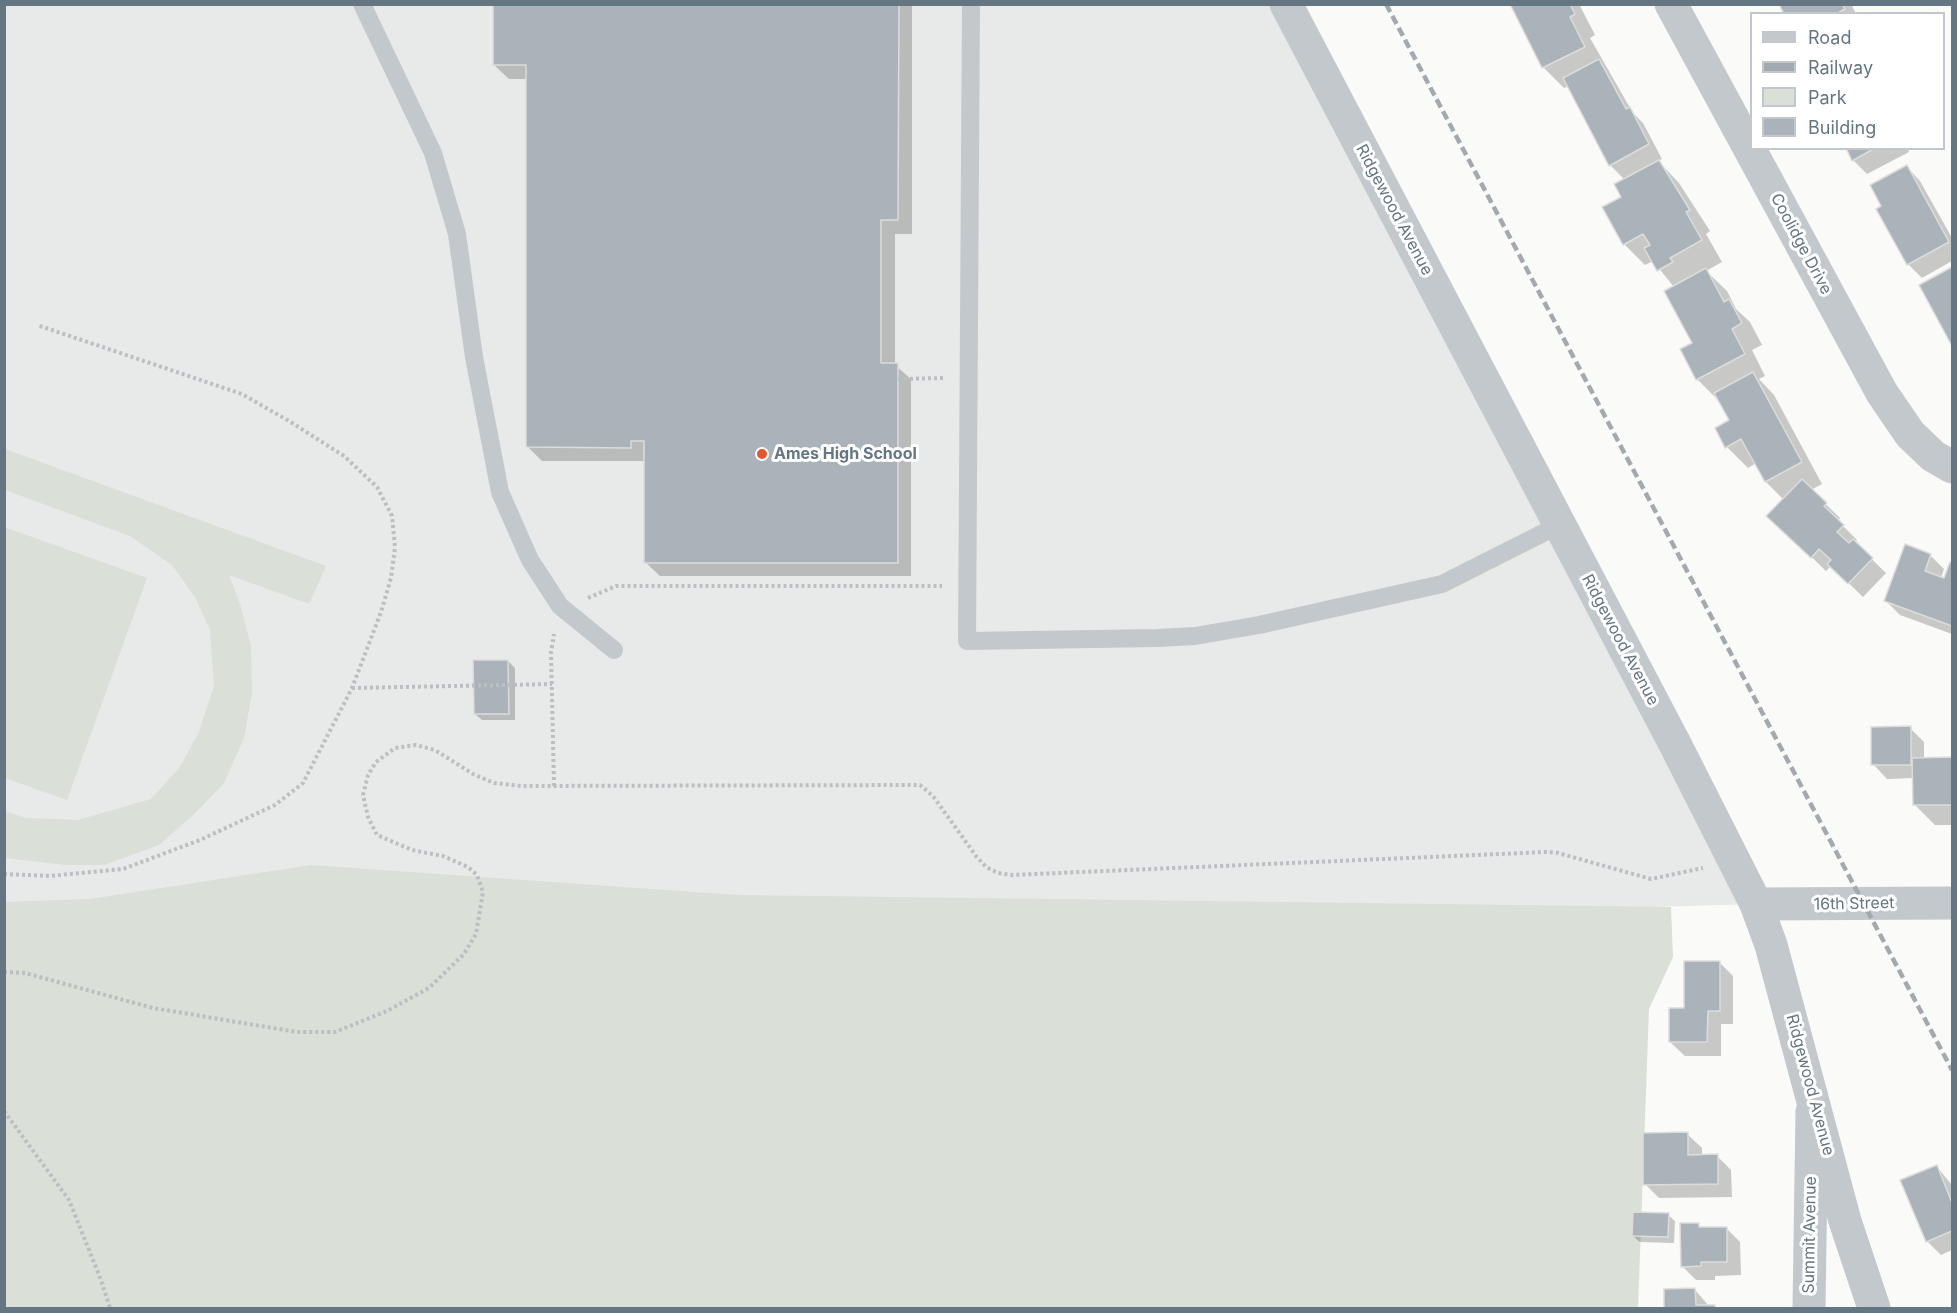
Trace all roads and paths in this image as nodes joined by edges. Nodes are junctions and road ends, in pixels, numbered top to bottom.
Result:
1 (362, 4) edge
2 (970, 4) edge
3 (1286, 4) edge
4 (1671, 4) edge
5 (1750, 150) edge
6 (1750, 150) edge
7 (37, 325) dead end
8 (943, 367) dead end
9 (943, 378) junction
10 (898, 379) dead end
11 (943, 390) dead end
12 (1953, 467) edge
13 (1559, 525) junction
14 (942, 576) dead end
15 (569, 614) junction
16 (614, 650) dead end
17 (552, 684) junction
18 (352, 688) junction
19 (554, 786) junction
20 (1710, 867) dead end
21 (4, 874) edge
22 (1953, 903) edge
23 (1756, 904) junction
24 (4, 972) edge
25 (1812, 1090) junction
26 (4, 1111) edge
27 (110, 1308) edge
28 (1809, 1308) edge
29 (1874, 1308) edge

1 - 15 lane
2 - 13 lane
3 - 13 street, Ridgewood Avenue
4 - 6 street, Coolidge Drive
5 - 12 street, Coolidge Drive
7 - 18 path
8 - 9 path
9 - 10 path
9 - 11 path
13 - 23 street, Ridgewood Avenue
14 - 15 path
15 - 16 lane
15 - 17 path
17 - 18 path
17 - 19 path
18 - 21 path
19 - 20 path
19 - 24 path
22 - 23 street, 16th Street
23 - 25 street, Ridgewood Avenue
25 - 28 street, Summit Avenue
25 - 29 street, Ridgewood Avenue
26 - 27 path

